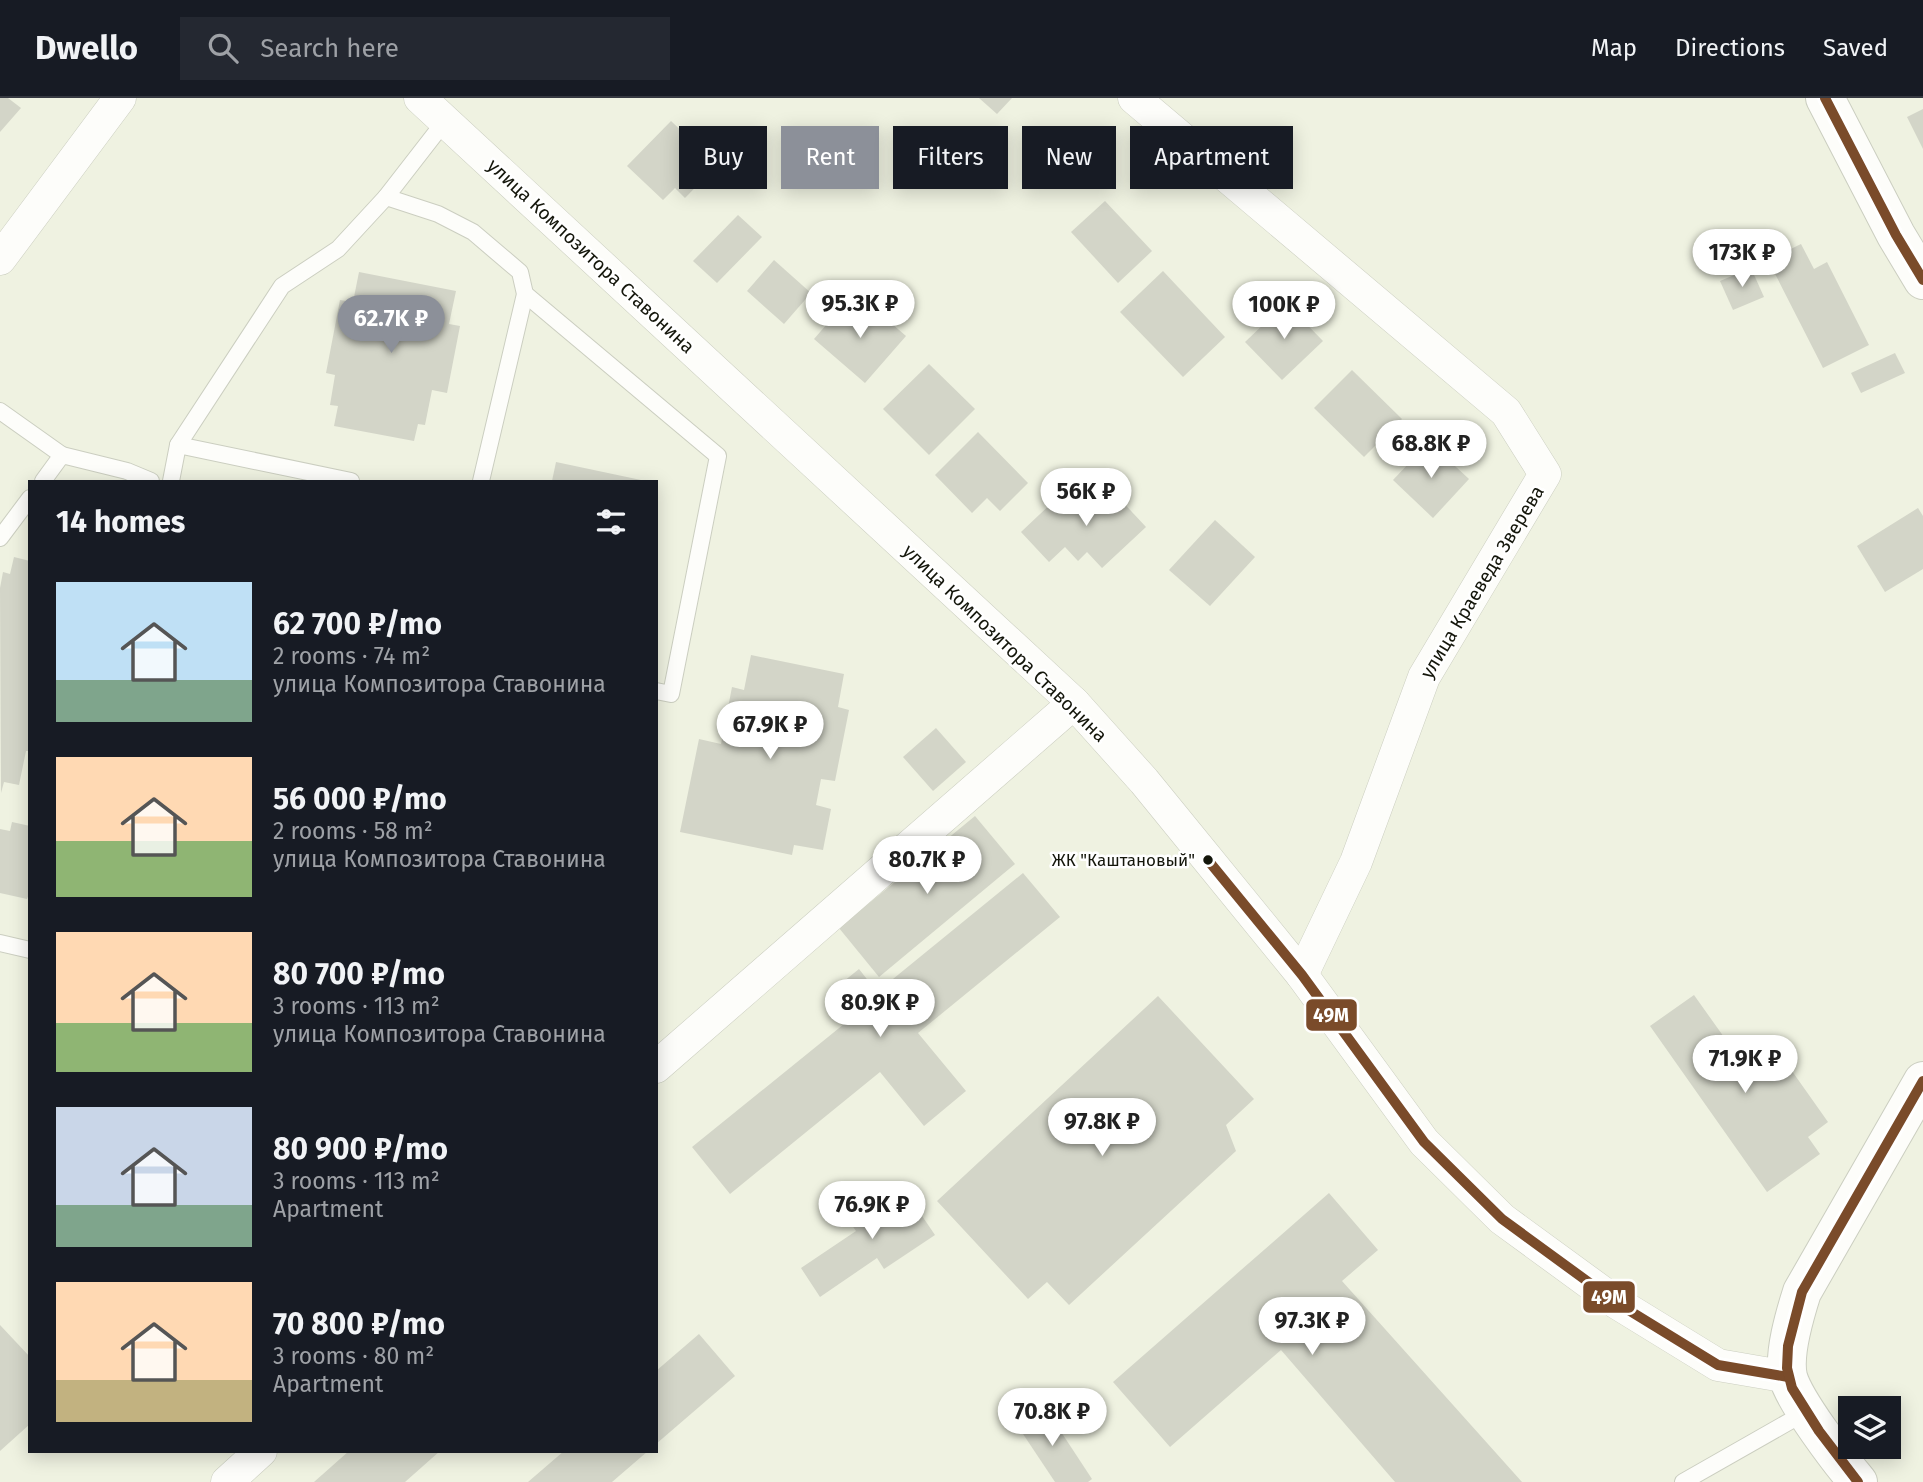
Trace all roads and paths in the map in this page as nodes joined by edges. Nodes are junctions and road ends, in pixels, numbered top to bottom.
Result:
1 (120, 98) edge
2 (420, 98) edge
3 (1134, 98) edge
4 (1825, 98) edge
5 (445, 121) junction
6 (386, 197) junction
7 (0, 259) edge
8 (1923, 280) edge
9 (525, 294) junction
10 (0, 411) edge
11 (178, 445) junction
12 (62, 455) junction
13 (44, 480) edge
14 (149, 480) edge
15 (171, 480) edge
16 (346, 480) edge
17 (481, 480) edge
18 (28, 501) edge
19 (0, 538) edge
20 (658, 691) edge
21 (1074, 703) junction
22 (0, 943) edge
23 (28, 950) edge
24 (1301, 975) junction
25 (658, 1066) edge
26 (1923, 1081) edge
27 (1788, 1377) junction
28 (1806, 1412) junction
29 (259, 1453) edge
30 (227, 1482) edge
31 (1683, 1482) edge
32 (1858, 1482) edge

1 - 7 street
2 - 5 street, улица Композитора Ставонина
3 - 24 street, улица Краеведа Зверева
4 - 8 street
5 - 6 lane
5 - 21 street, улица Композитора Ставонина
6 - 9 lane
6 - 11 lane
9 - 17 lane
9 - 20 lane
10 - 12 lane
11 - 15 lane
11 - 16 lane
12 - 13 lane
12 - 14 lane
18 - 19 lane
21 - 24 street, улица Композитора Ставонина
21 - 25 street
22 - 23 lane
24 - 27 street, улица Композитора Ставонина
26 - 27 street
27 - 28 street
28 - 31 lane
28 - 32 street
29 - 30 street

